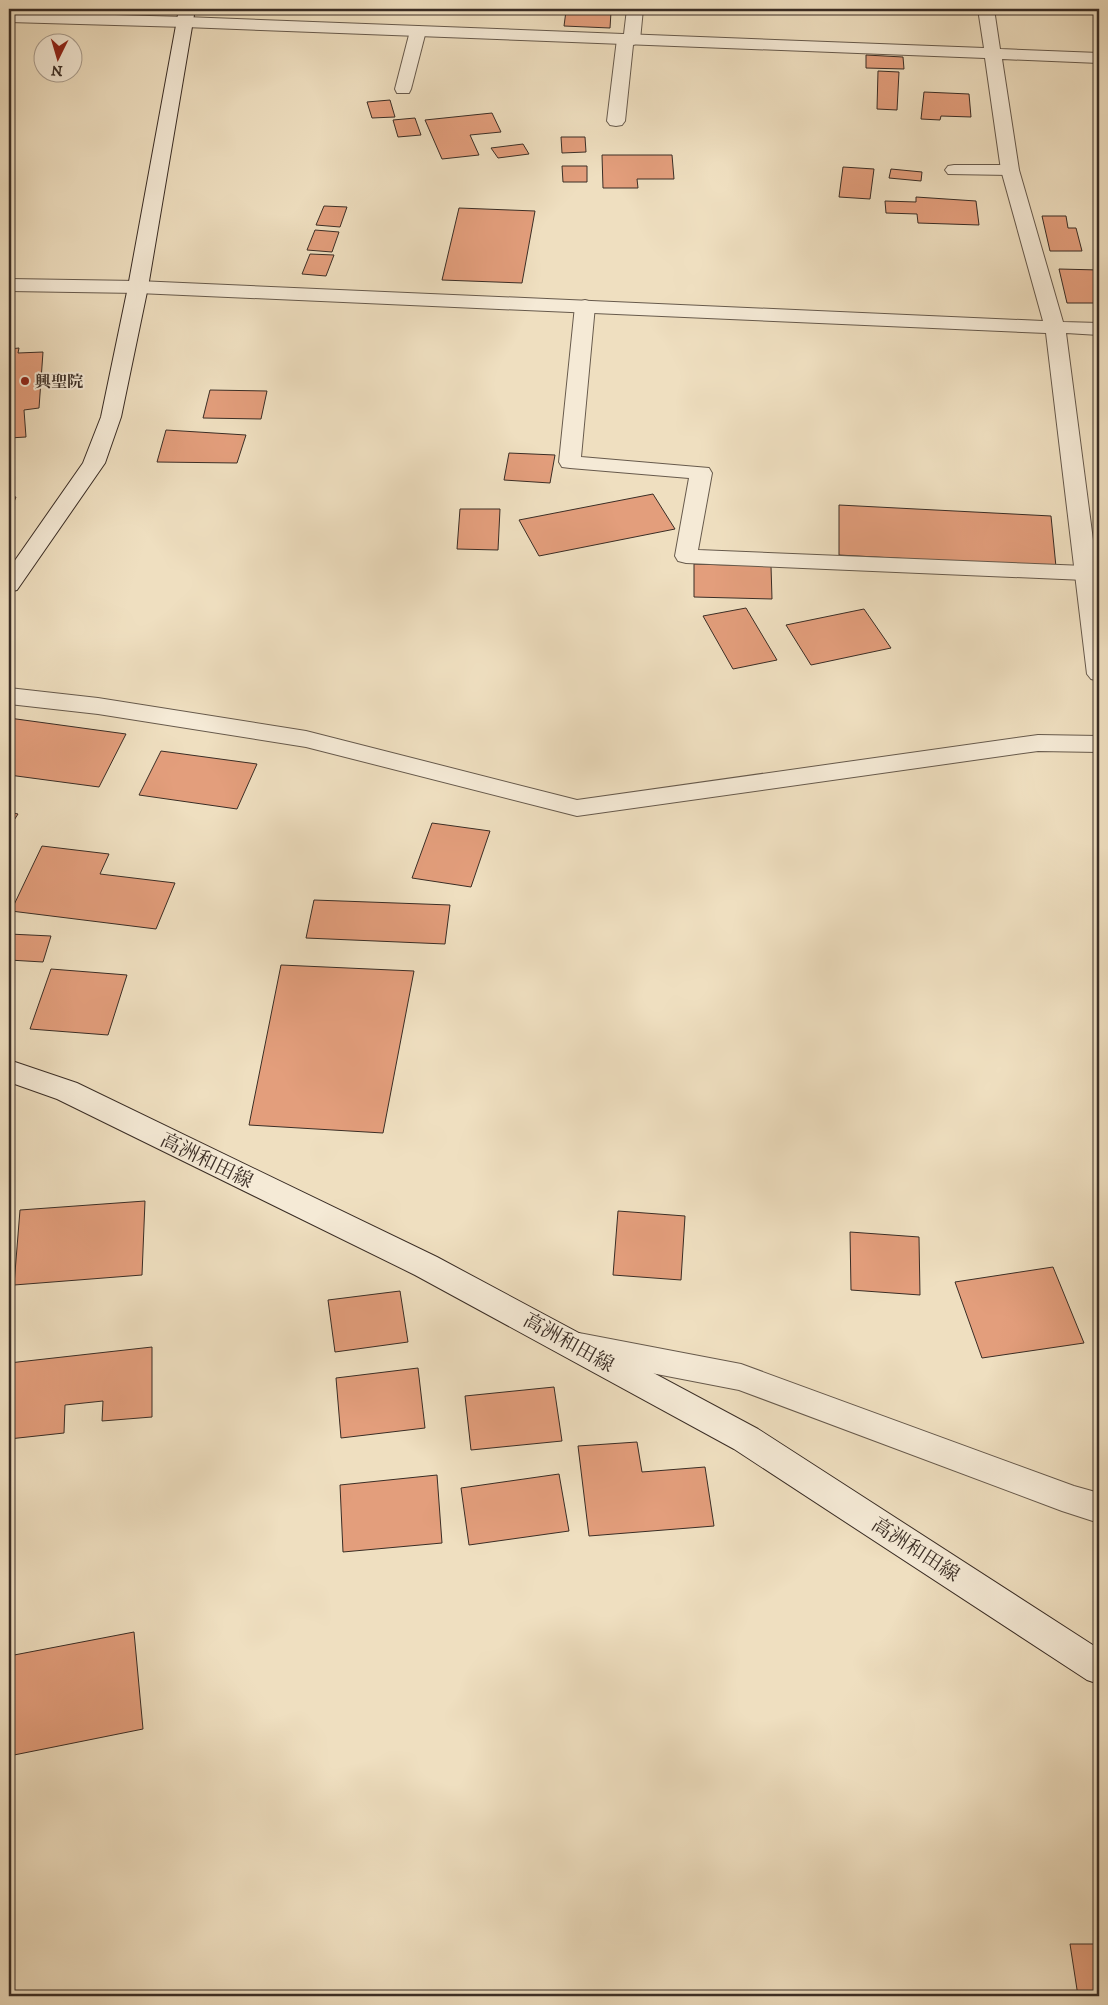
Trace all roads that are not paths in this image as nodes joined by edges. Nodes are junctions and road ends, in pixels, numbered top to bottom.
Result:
1 (635, 9) edge
2 (986, 9) edge
3 (186, 15) edge
4 (9, 18) edge
5 (418, 31) junction
6 (628, 40) junction
7 (994, 54) junction
8 (1099, 58) edge
9 (403, 89) dead end
10 (616, 121) dead end
11 (954, 170) dead end
12 (1010, 170) junction
13 (9, 285) edge
14 (138, 286) junction
15 (585, 306) junction
16 (1055, 327) junction
17 (1099, 329) edge
18 (1085, 573) junction
19 (9, 585) edge
20 (1099, 674) edge
21 (9, 696) edge
22 (1099, 744) edge
23 (9, 1071) edge
24 (576, 1346) junction
25 (1099, 1508) edge
26 (1099, 1668) edge

1 - 6 street
2 - 7 street
3 - 4 street
3 - 5 street
3 - 14 street
5 - 6 street
5 - 9 street
6 - 7 street
6 - 10 street
7 - 8 street
7 - 12 street
11 - 12 street
12 - 16 street
13 - 14 street
14 - 15 street
14 - 19 street
15 - 16 street
15 - 18 street
16 - 17 street
16 - 18 street
18 - 20 street
21 - 22 street
23 - 24 street, 高洲和田線
24 - 25 street
24 - 26 street, 高洲和田線

